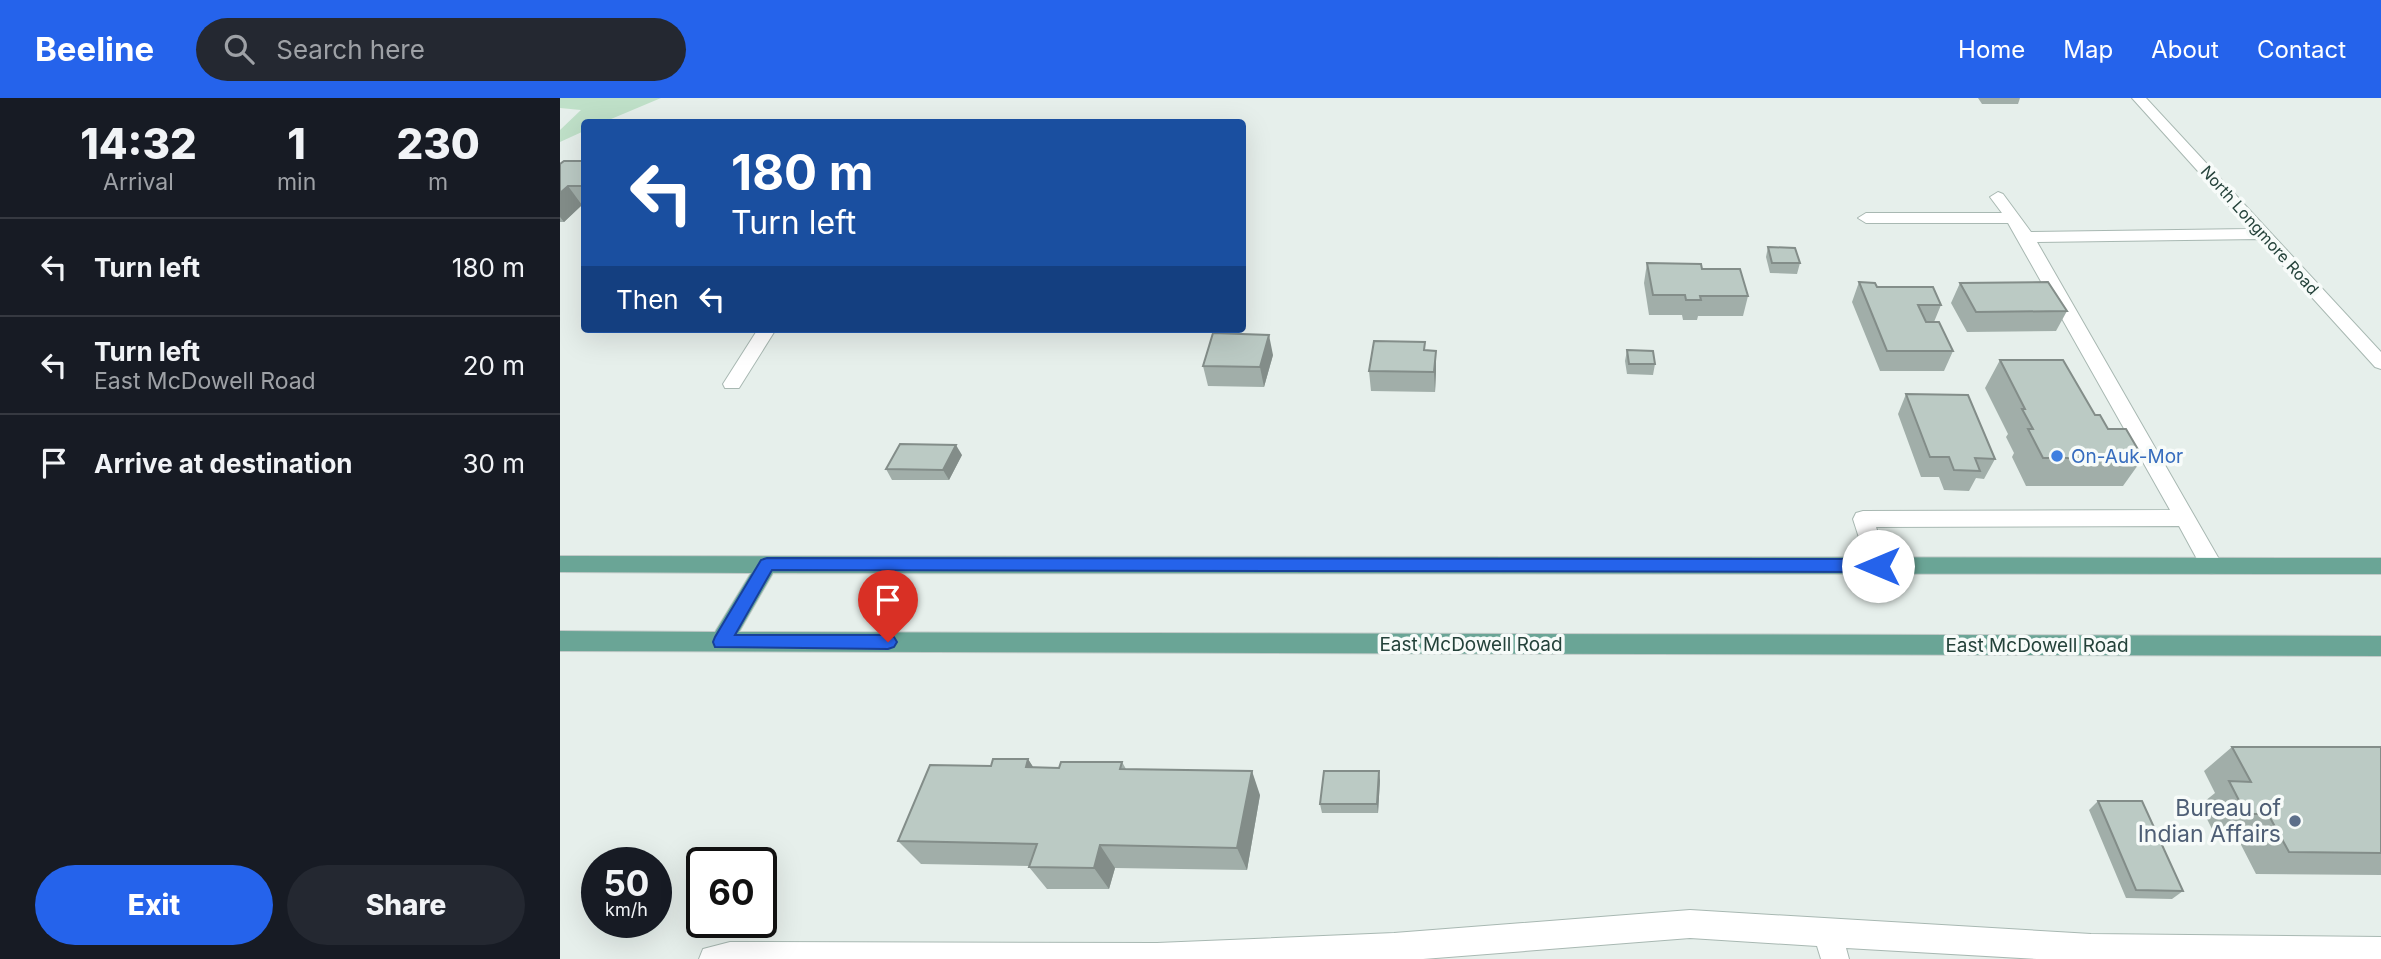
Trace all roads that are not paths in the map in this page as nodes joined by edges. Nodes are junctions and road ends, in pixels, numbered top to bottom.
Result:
1 (2138, 98) edge
2 (1998, 197) dead end
3 (1867, 218) dead end
4 (2012, 218) junction
5 (2263, 234) junction
6 (2026, 237) junction
7 (764, 333) edge
8 (2381, 363) edge
9 (732, 384) dead end
10 (2184, 518) junction
11 (560, 564) edge
12 (767, 564) junction
13 (1878, 566) junction
14 (2212, 566) junction
15 (2381, 566) edge
16 (560, 642) edge
17 (722, 642) junction
18 (2381, 646) edge
19 (1832, 946) edge
20 (2381, 951) edge
21 (1157, 958) edge
22 (713, 959) edge

1 - 5 street, North Longmore Road
2 - 4 street
3 - 4 street
4 - 6 street
5 - 6 street
5 - 8 street, North Longmore Road
6 - 10 street
7 - 9 street
10 - 13 street
10 - 14 street
11 - 12 main road
12 - 13 main road
12 - 17 main road
13 - 14 main road
14 - 15 main road
16 - 17 main road, East McDowell Road
17 - 18 main road, East McDowell Road
19 - 20 street
19 - 21 street
21 - 22 street

